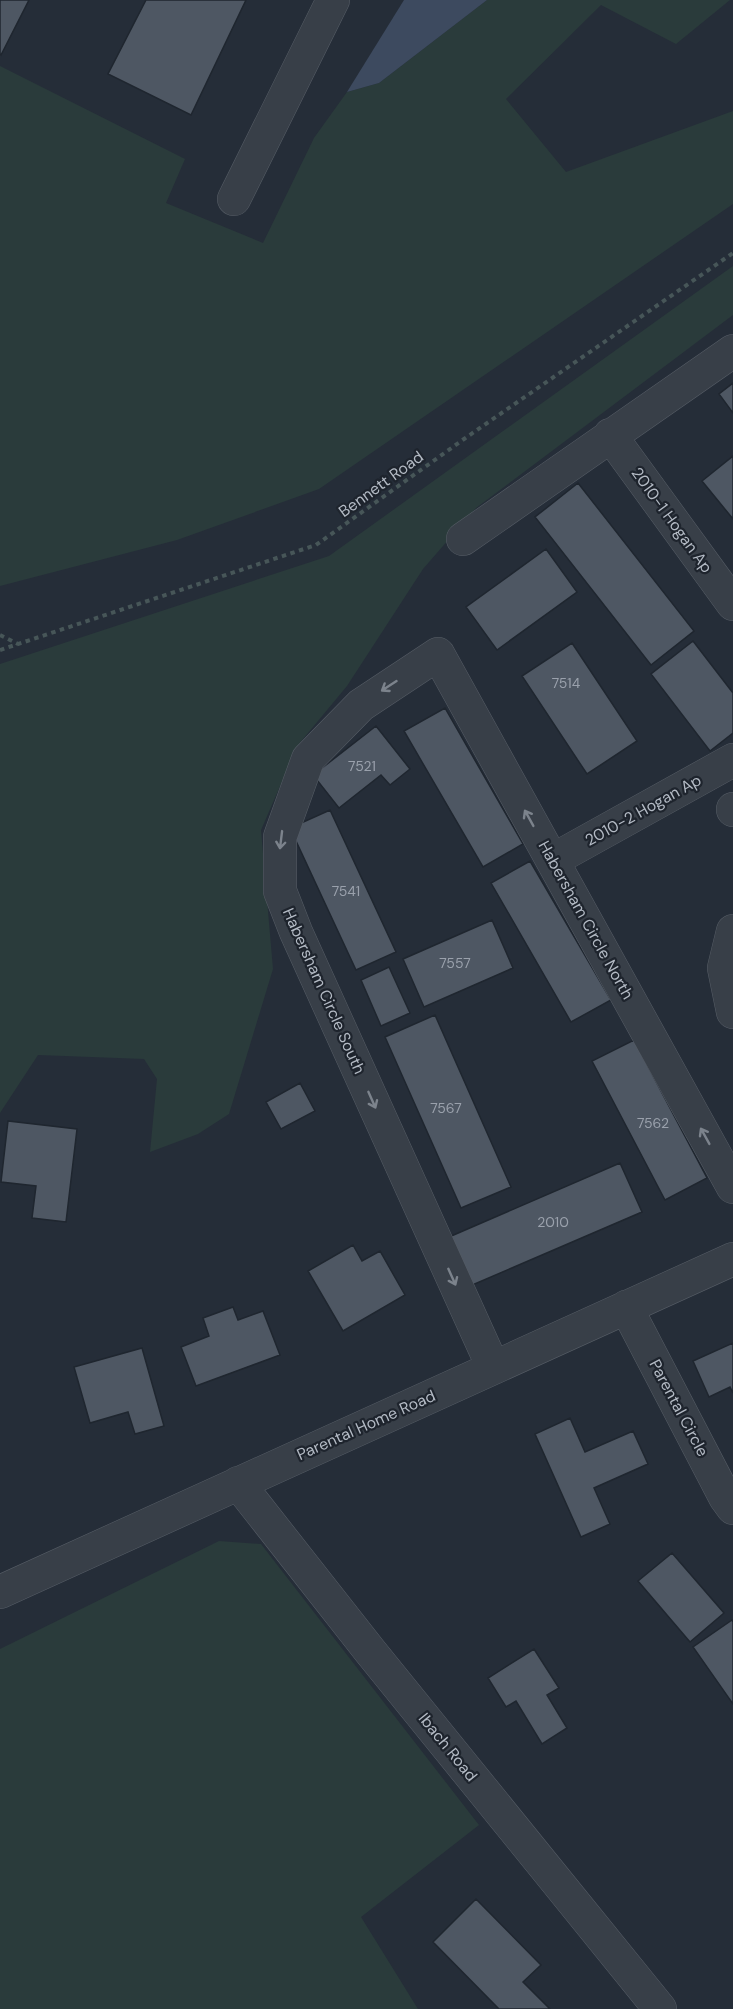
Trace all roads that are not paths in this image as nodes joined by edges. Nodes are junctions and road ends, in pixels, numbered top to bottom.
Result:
1 (333, 0) edge
2 (234, 199) dead end
3 (733, 351) edge
4 (610, 435) junction
5 (463, 539) dead end
6 (733, 604) edge
7 (438, 654) joint
8 (733, 760) edge
9 (553, 860) junction
10 (733, 931) edge
11 (733, 1012) edge
12 (733, 1187) edge
13 (733, 1259) edge
14 (626, 1307) junction
15 (493, 1367) junction
16 (238, 1483) junction
17 (733, 1508) edge
18 (0, 1592) edge
19 (660, 2009) edge

1 - 2 street
3 - 4 street
4 - 5 street
4 - 6 street, 2010-1 Hogan Ap
9 -> 7 street, Habersham Circle North
7 -> 15 street, Habersham Circle South
8 - 9 street, 2010-2 Hogan Ap
12 -> 9 street, Habersham Circle North
10 - 11 street
13 - 14 street, Parental Home Road
14 - 15 street, Parental Home Road
14 - 17 street, Parental Circle
15 - 16 street, Parental Home Road
16 - 18 street, Parental Home Road
16 - 19 street, Ibach Road

